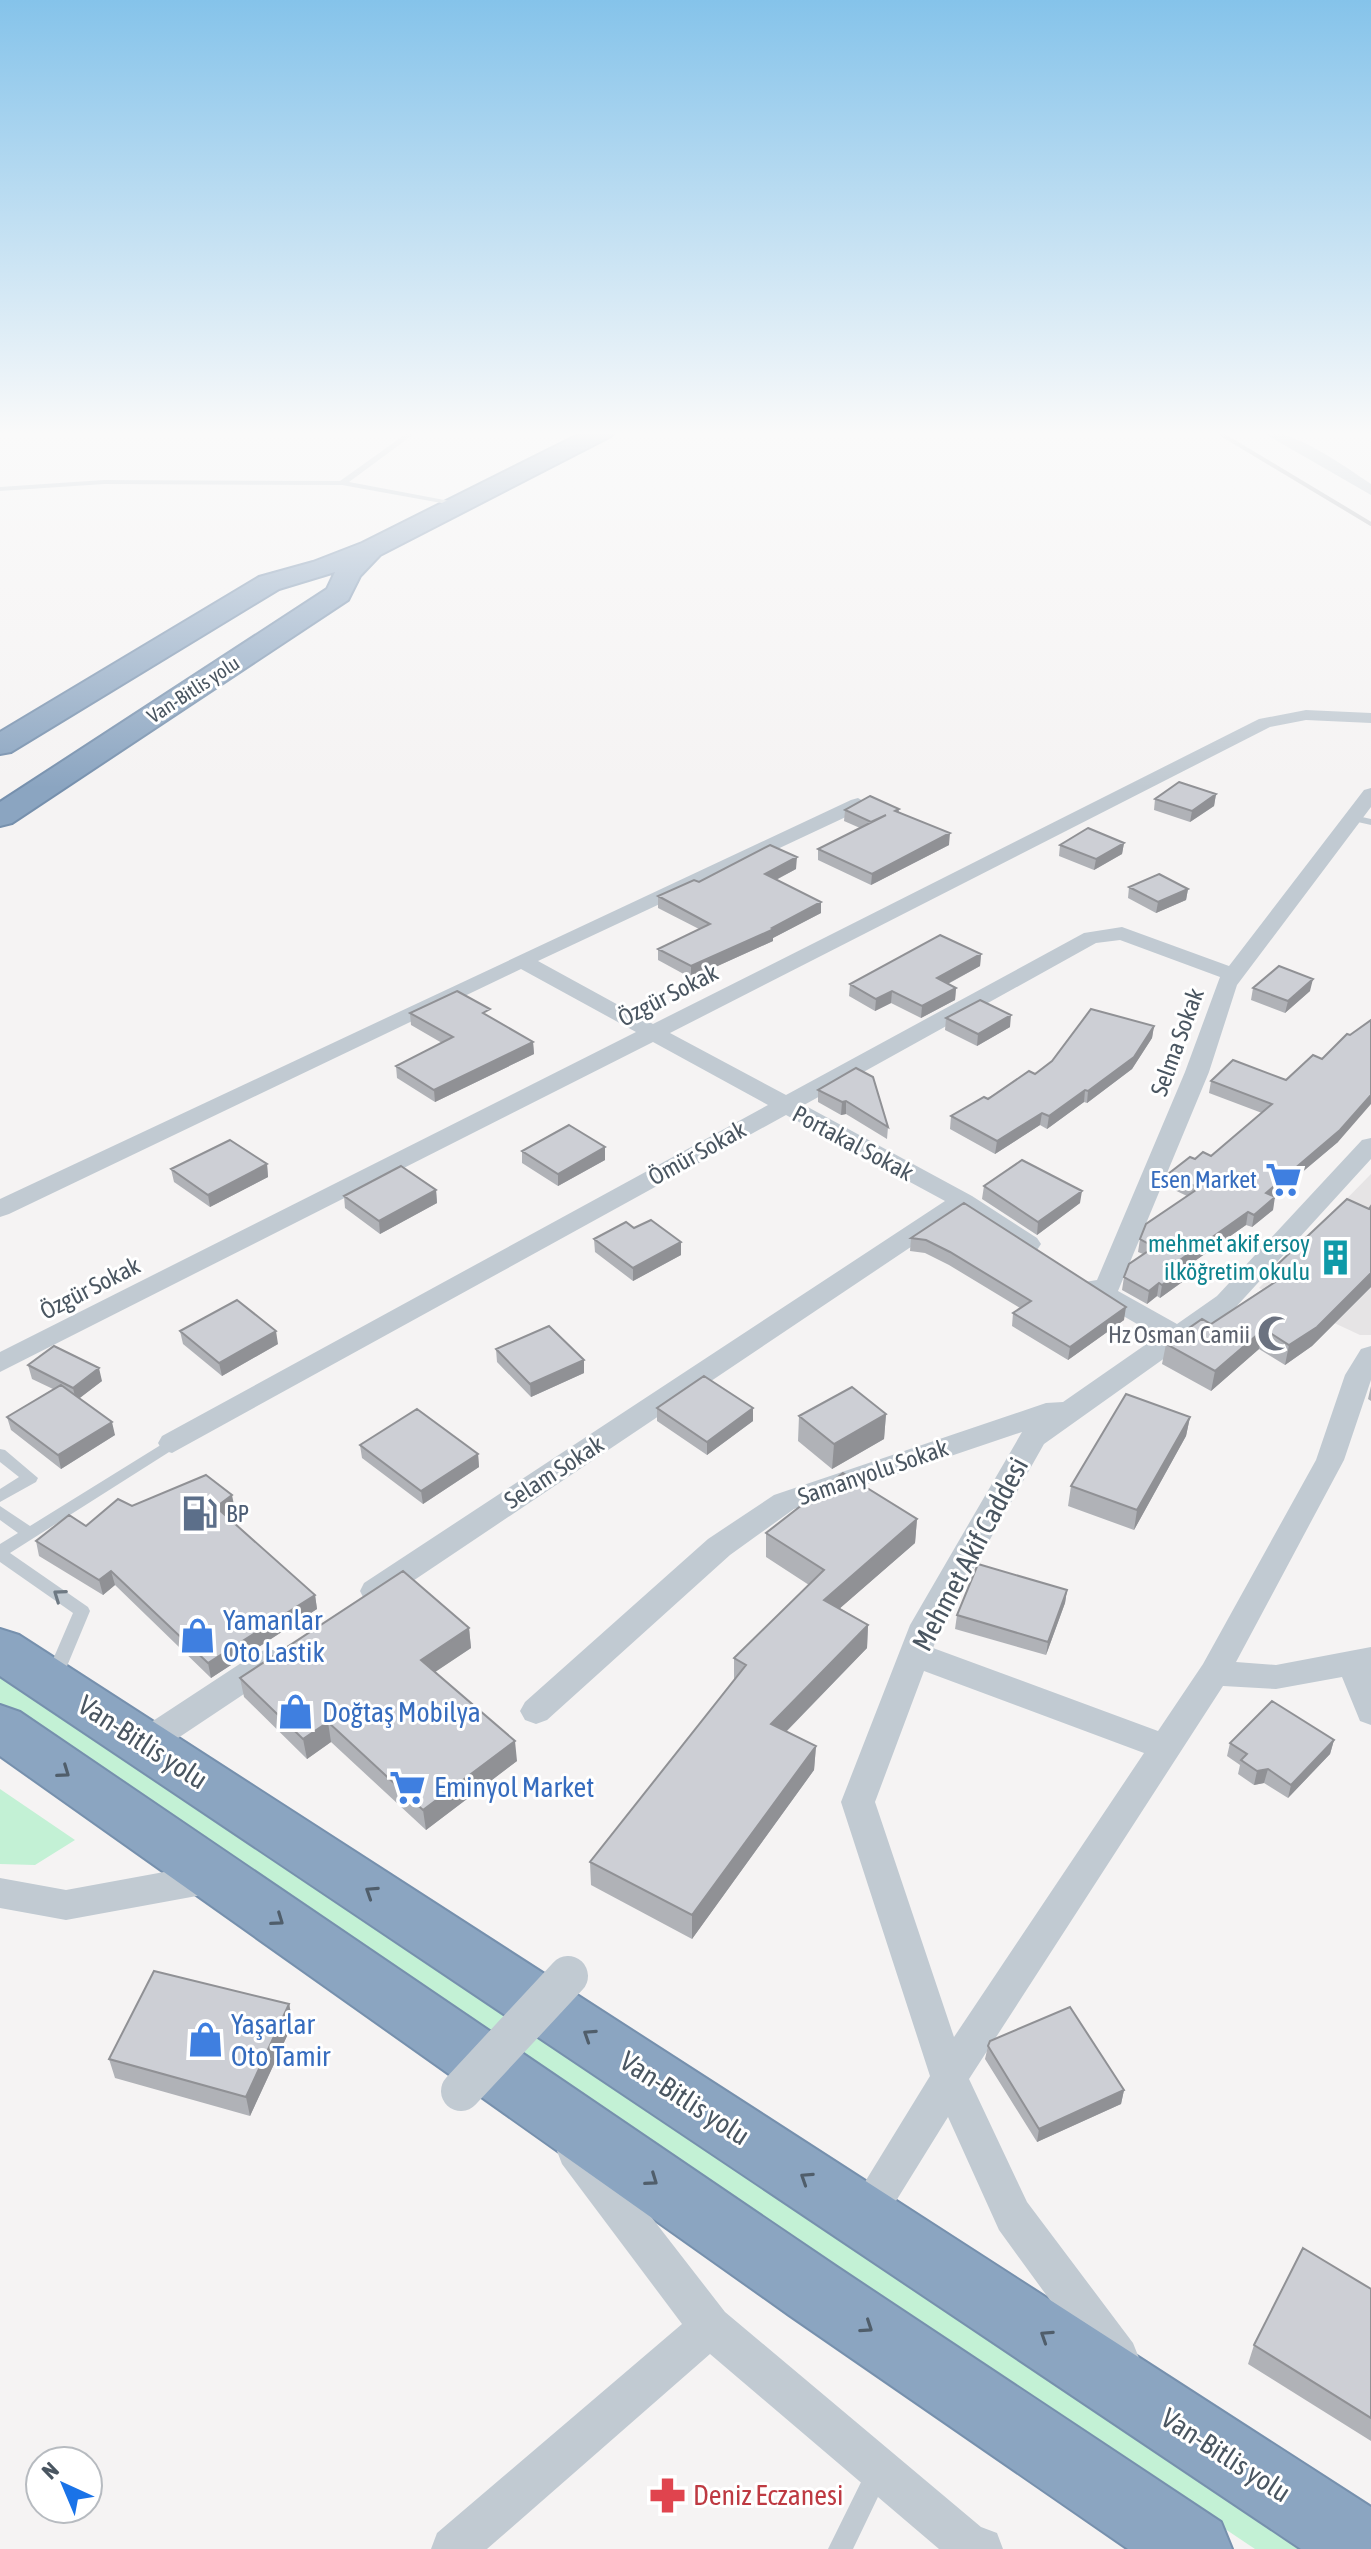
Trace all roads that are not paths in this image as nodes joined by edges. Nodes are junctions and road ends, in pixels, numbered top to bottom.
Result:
1 (369, 550) edge
2 (335, 571) junction
3 (1371, 718) edge
4 (0, 745) edge
5 (0, 768) edge
6 (0, 793) edge
7 (1371, 794) edge
8 (858, 804) edge
9 (0, 816) edge
10 (1362, 820) edge
11 (521, 961) junction
12 (1233, 975) junction
13 (650, 1033) junction
14 (783, 1106) junction
15 (1371, 1145) edge
16 (963, 1201) junction
17 (0, 1209) edge
18 (1053, 1261) edge
19 (1079, 1277) edge
20 (1104, 1294) junction
21 (1178, 1336) junction
22 (1371, 1355) edge
23 (0, 1363) edge
24 (1087, 1399) junction
25 (172, 1443) joint
26 (0, 1454) edge
27 (0, 1496) edge
28 (0, 1512) edge
29 (30, 1534) junction
30 (0, 1553) edge
31 (356, 1603) edge
32 (290, 1647) edge
33 (0, 1649) edge
34 (914, 1654) junction
35 (1362, 1661) edge
36 (1214, 1673) junction
37 (52, 1683) junction
38 (536, 1711) dead end
39 (1371, 1712) edge
40 (0, 1727) edge
41 (145, 1743) junction
42 (1165, 1747) junction
43 (216, 1877) junction
44 (0, 1893) edge
45 (568, 1976) dead end
46 (949, 2077) junction
47 (461, 2091) dead end
48 (536, 2100) junction
49 (864, 2216) junction
50 (710, 2327) junction
51 (1156, 2409) junction
52 (879, 2470) junction
53 (453, 2549) edge
54 (840, 2549) edge
55 (981, 2549) edge
56 (1194, 2549) edge
57 (1368, 2549) edge

1 - 2 highway, Van-Bitlis yolu
2 - 4 highway
2 - 5 highway
2 - 6 highway
2 - 9 highway, Van-Bitlis yolu
3 - 13 street, Özgür Sokak
7 - 10 street, Selma Sokak
8 - 11 street
10 - 12 street, Selma Sokak
11 - 13 street, Portakal Sokak
11 - 17 street
12 - 14 street, Ömür Sokak
12 - 20 street, Selma Sokak
13 - 14 street, Portakal Sokak
13 - 23 street, Özgür Sokak
14 - 16 street, Portakal Sokak
14 - 25 street, Ömür Sokak
15 - 21 street, Mehmet Akif Caddesi
16 - 18 street, Portakal Sokak
16 - 31 street, Selam Sokak
19 - 20 street
20 - 21 street
21 - 24 street, Mehmet Akif Caddesi
22 - 36 street
24 - 34 street, Mehmet Akif Caddesi
24 - 38 street, Samanyolu Sokak
25 - 29 lane
26 - 27 lane
28 - 29 lane
29 - 30 lane
37 -> 30 lane
32 - 41 street
33 - 37 highway, Van-Bitlis yolu
34 - 42 street
34 - 46 street, Mehmet Akif Caddesi
35 - 36 street
35 - 39 street
36 - 42 street
37 - 41 highway, Van-Bitlis yolu
40 -> 43 highway
49 -> 41 highway, Van-Bitlis yolu
42 - 46 street
43 - 44 street
43 -> 48 highway
45 - 47 street, bridge
46 - 49 street
46 - 51 street, Mehmet Akif Caddesi
48 - 50 street
48 -> 56 highway
51 -> 49 highway, Van-Bitlis yolu
50 - 52 street
50 - 53 street
51 - 57 highway, Van-Bitlis yolu
52 - 54 lane
52 - 55 street

